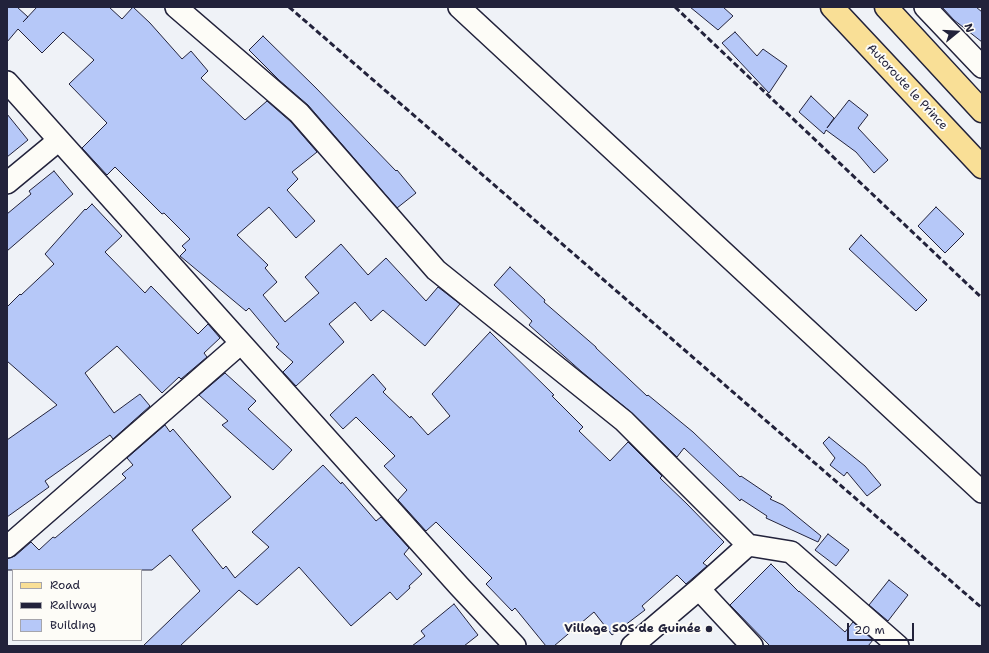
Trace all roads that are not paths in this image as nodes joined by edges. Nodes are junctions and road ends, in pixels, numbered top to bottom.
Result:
1 (176, 7) edge
2 (459, 7) edge
3 (832, 7) edge
4 (886, 7) edge
5 (926, 7) edge
6 (982, 67) edge
7 (7, 82) edge
8 (982, 111) edge
9 (59, 140) junction
10 (982, 167) edge
11 (7, 183) edge
12 (241, 343) junction
13 (982, 492) edge
14 (748, 545) junction
15 (7, 547) edge
16 (699, 588) junction
17 (515, 646) edge
18 (632, 646) edge
19 (752, 646) edge
20 (898, 646) edge

1 - 14 street
2 - 13 street
3 - 10 main road, Autoroute le Prince
4 - 8 main road
5 - 6 street
7 - 9 street
9 - 11 street
9 - 12 street
12 - 15 street
12 - 17 street
14 - 16 street
14 - 20 street
16 - 18 street
16 - 19 street

